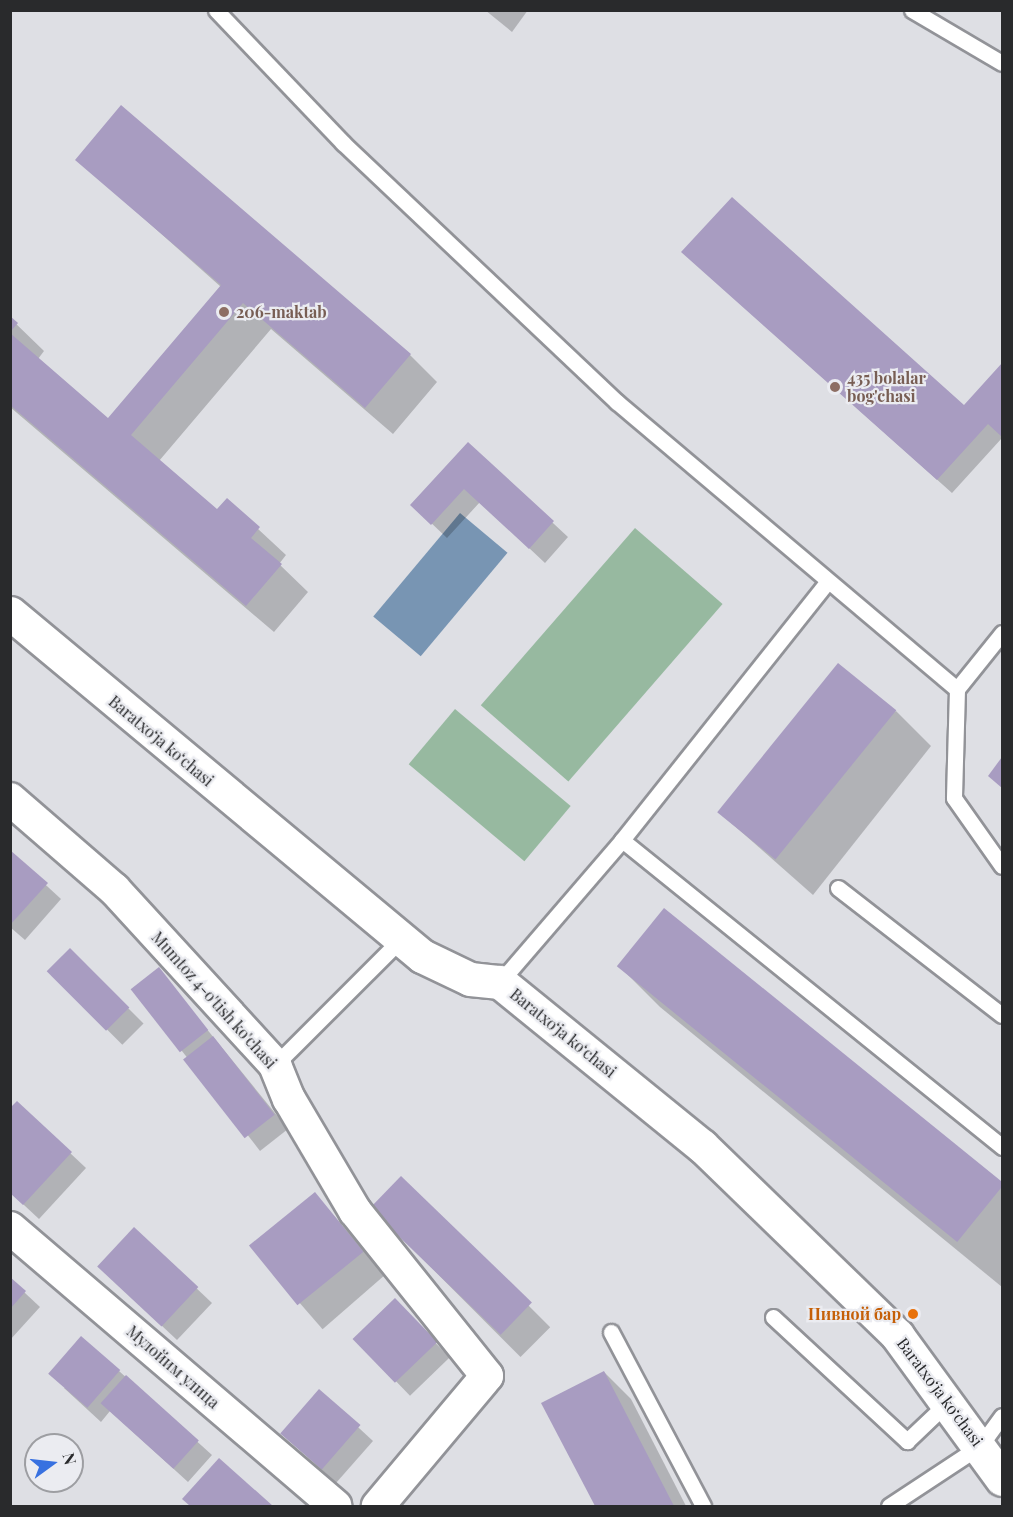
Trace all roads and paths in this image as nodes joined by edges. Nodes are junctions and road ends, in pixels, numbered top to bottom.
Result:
1 (216, 10) edge
2 (912, 10) edge
3 (1002, 63) edge
4 (827, 582) junction
5 (10, 613) edge
6 (1002, 633) edge
7 (957, 689) junction
8 (10, 799) edge
9 (622, 840) junction
10 (1002, 866) edge
11 (838, 888) dead end
12 (401, 939) junction
13 (500, 982) junction
14 (1002, 1014) edge
15 (276, 1065) junction
16 (1002, 1146) edge
17 (10, 1228) edge
18 (773, 1317) dead end
19 (611, 1332) dead end
20 (950, 1400) junction
21 (1002, 1416) edge
22 (980, 1446) junction
23 (1002, 1479) edge
24 (335, 1506) edge
25 (378, 1506) edge
26 (703, 1506) edge
27 (889, 1506) edge

1 - 4 lane
2 - 3 lane
4 - 7 lane
4 - 9 lane
5 - 12 street, Baratxoʻja koʻchasi
6 - 7 lane
7 - 10 lane
8 - 15 street, Mumtoz 4-o'tish ko'chasi
9 - 13 lane
9 - 16 lane
11 - 14 lane
12 - 13 street, Baratxoʻja koʻchasi
12 - 15 lane
13 - 20 street, Baratxoʻja koʻchasi
15 - 25 street, Mumtoz 4-o'tish ko'chasi
17 - 24 street, Мулойим улица
18 - 20 lane
19 - 26 lane
20 - 22 street, Baratxoʻja koʻchasi
21 - 22 lane
22 - 23 street, Baratxoʻja koʻchasi
22 - 27 lane

